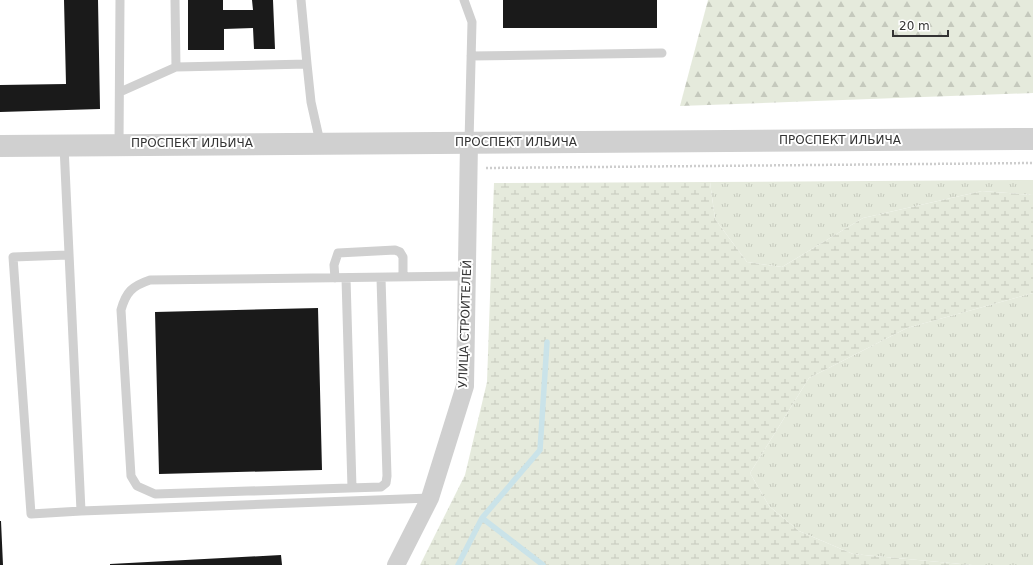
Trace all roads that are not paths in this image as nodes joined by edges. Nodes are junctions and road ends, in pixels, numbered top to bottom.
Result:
1 (120, 0) edge
2 (175, 0) edge
3 (301, 0) edge
4 (464, 0) edge
5 (662, 53) dead end
6 (471, 56) junction
7 (306, 64) junction
8 (176, 67) junction
9 (120, 92) junction
10 (1033, 139) edge
11 (320, 142) junction
12 (469, 142) junction
13 (119, 144) junction
14 (64, 145) junction
15 (0, 146) edge
16 (68, 255) junction
17 (467, 276) junction
18 (404, 277) junction
19 (335, 278) junction
20 (346, 278) junction
21 (381, 278) junction
22 (352, 488) junction
23 (430, 498) junction
24 (81, 511) junction
25 (396, 565) edge

1 - 9 lane
2 - 8 lane
3 - 7 lane
4 - 6 lane
5 - 6 lane
6 - 12 lane
7 - 8 lane
7 - 11 lane
8 - 9 lane
9 - 13 lane
10 - 12 street, ПРОСПЕКТ ИЛЬИЧА
11 - 12 street, ПРОСПЕКТ ИЛЬИЧА
11 - 13 street, ПРОСПЕКТ ИЛЬИЧА
12 - 17 street, УЛИЦА СТРОИТЕЛЕЙ
13 - 14 street, ПРОСПЕКТ ИЛЬИЧА
14 - 15 street, ПРОСПЕКТ ИЛЬИЧА
14 - 16 lane
16 - 24 lane
16 - 24 lane
17 - 18 lane
17 - 23 street, УЛИЦА СТРОИТЕЛЕЙ
18 - 19 lane
18 - 21 lane
19 - 20 lane
19 - 22 lane
20 - 21 lane
20 - 22 lane
21 - 22 lane
23 - 24 lane
23 - 25 street, УЛИЦА СТРОИТЕЛЕЙ

